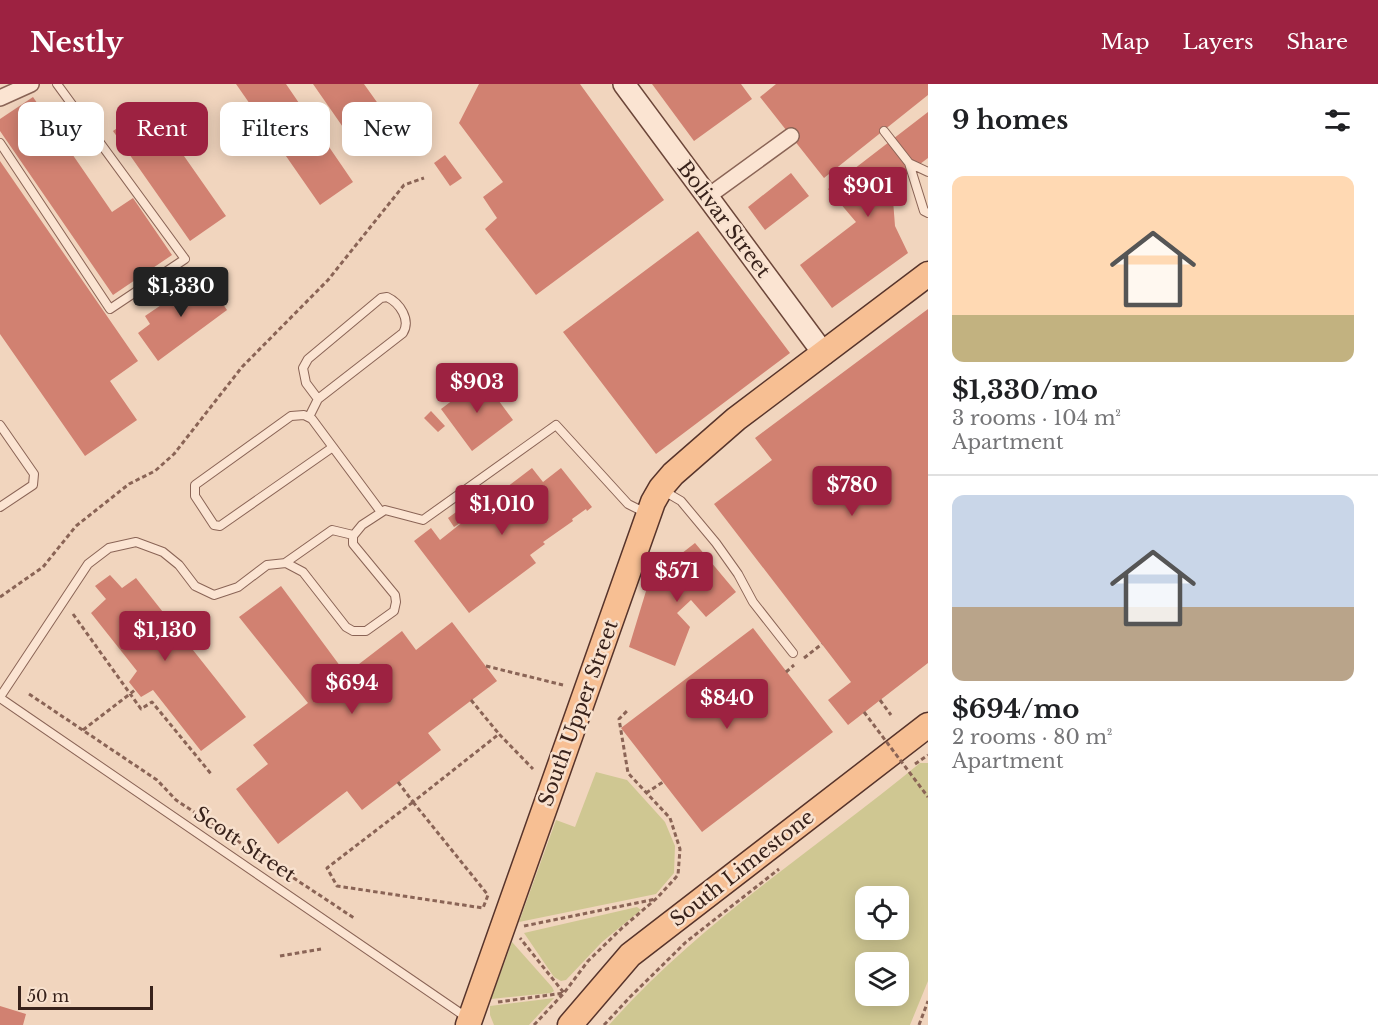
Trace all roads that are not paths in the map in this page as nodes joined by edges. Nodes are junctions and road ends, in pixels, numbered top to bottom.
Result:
1 (31, 84) edge
2 (57, 84) edge
3 (624, 84) edge
4 (0, 99) edge
5 (884, 131) dead end
6 (791, 136) dead end
7 (0, 142) edge
8 (909, 163) junction
9 (928, 172) edge
10 (707, 197) junction
11 (928, 213) edge
12 (928, 274) edge
13 (824, 354) junction
14 (318, 399) junction
15 (309, 417) junction
16 (0, 425) edge
17 (333, 447) junction
18 (661, 488) junction
19 (0, 507) edge
20 (381, 512) junction
21 (649, 514) junction
22 (353, 535) junction
23 (285, 563) junction
24 (793, 653) dead end
25 (0, 697) edge
26 (928, 725) edge
27 (472, 1023) edge
28 (570, 1025) edge

1 - 4 street
2 - 7 lane
3 - 10 main road, Bolivar Street
5 - 8 lane
6 - 10 street
8 - 9 lane
8 - 11 lane
10 - 13 main road, Bolivar Street
12 - 13 main road, South Upper Street
13 - 18 main road, South Upper Street
14 - 14 lane
14 - 15 lane
15 - 17 lane
15 - 17 lane
16 - 19 lane
17 - 20 lane
18 - 21 main road, South Upper Street
18 - 24 lane
20 - 21 lane
20 - 22 lane
21 - 27 main road, South Upper Street
22 - 23 lane
22 - 23 lane
23 - 25 lane
25 - 27 lane, Scott Street
26 - 28 main road, South Limestone

